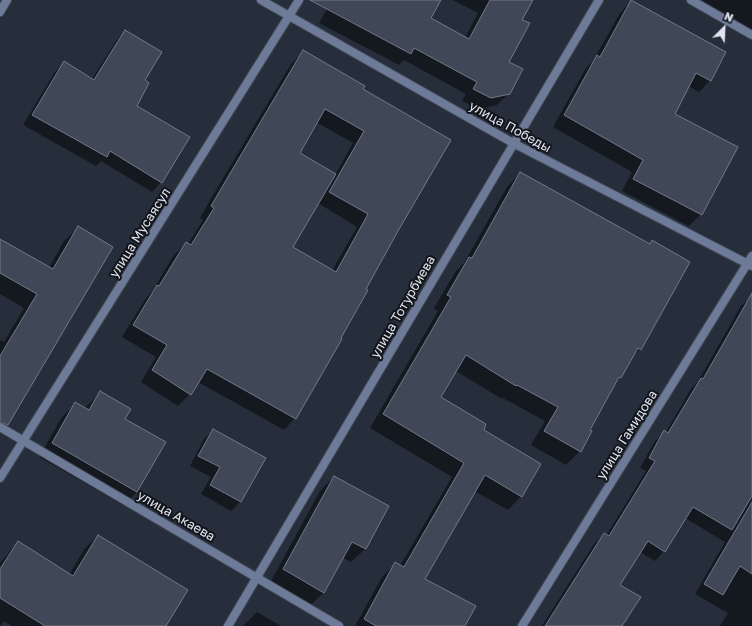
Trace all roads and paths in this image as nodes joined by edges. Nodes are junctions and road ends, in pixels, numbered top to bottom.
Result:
1 (7, 0) edge
2 (261, 0) edge
3 (299, 0) edge
4 (599, 0) edge
5 (691, 0) edge
6 (0, 12) edge
7 (290, 16) junction
8 (752, 35) edge
9 (514, 143) junction
10 (752, 256) edge
11 (750, 265) edge
12 (0, 427) edge
13 (24, 441) junction
14 (0, 478) edge
15 (258, 578) junction
16 (228, 626) edge
17 (339, 626) edge
18 (522, 626) edge

1 - 6 street
2 - 7 street, улица Победы
3 - 7 street, улица Мусаясул
4 - 9 street, улица Тотурбиева
5 - 8 street
7 - 9 street, улица Победы
7 - 13 street, улица Мусаясул
9 - 11 street, улица Победы
9 - 15 street, улица Тотурбиева
10 - 11 street, улица Гамидова
11 - 18 street, улица Гамидова
12 - 13 street, улица Акаева
13 - 14 street, улица Мусаясул
13 - 15 street, улица Акаева
15 - 16 street, улица Тотурбиева
15 - 17 street, улица Акаева

